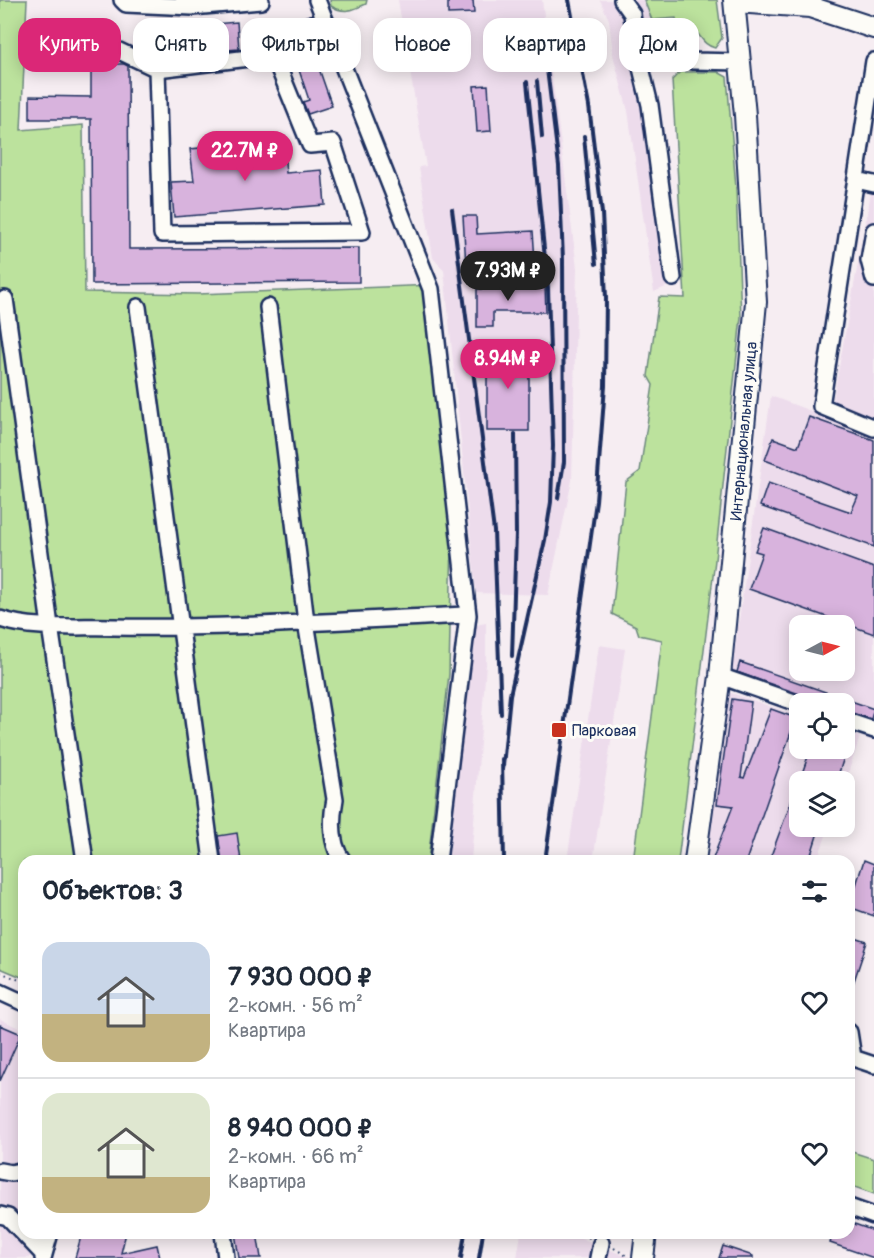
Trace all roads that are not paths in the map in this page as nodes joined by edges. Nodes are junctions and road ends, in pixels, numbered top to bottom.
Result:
1 (122, 0) edge
2 (317, 0) edge
3 (622, 0) edge
4 (261, 1) edge
5 (735, 1) edge
6 (323, 18) edge
7 (632, 18) edge
8 (874, 28) edge
9 (699, 61) edge
10 (874, 61) edge
11 (741, 62) junction
12 (157, 72) edge
13 (280, 72) edge
14 (345, 72) edge
15 (642, 72) edge
16 (856, 180) junction
17 (874, 184) edge
18 (874, 231) edge
19 (673, 278) dead end
20 (874, 279) edge
21 (5, 298) dead end
22 (138, 307) dead end
23 (268, 308) dead end
24 (874, 428) edge
25 (468, 615) junction
26 (0, 619) edge
27 (306, 622) junction
28 (50, 626) junction
29 (181, 628) junction
30 (720, 676) junction
31 (789, 700) edge
32 (855, 724) edge
33 (874, 730) edge
34 (84, 855) edge
35 (211, 855) edge
36 (338, 855) edge
37 (439, 855) edge
38 (696, 855) edge
39 (0, 992) edge
40 (18, 1000) edge
41 (855, 1063) edge
42 (874, 1065) edge
43 (0, 1171) edge
44 (18, 1171) edge
45 (855, 1209) edge
46 (0, 1215) edge
47 (874, 1216) edge
48 (18, 1228) edge
49 (28, 1239) edge
50 (48, 1239) edge
51 (224, 1239) edge
52 (645, 1239) edge
53 (44, 1257) edge
54 (226, 1258) edge
55 (642, 1258) edge

1 - 4 street
2 - 6 street
3 - 7 street
5 - 8 main road
5 - 11 main road, Интернациональная улица
9 - 11 street
10 - 16 street
11 - 30 main road, Интернациональная улица
12 - 13 street
14 - 25 street
15 - 19 street
16 - 17 street
16 - 24 street
18 - 20 street
21 - 28 street
22 - 29 street
23 - 27 street
25 - 27 street
25 - 37 street
26 - 28 street
27 - 29 street
27 - 36 street
28 - 29 street
28 - 34 street
29 - 35 street
30 - 31 street
30 - 38 main road, Интернациональная улица
32 - 33 street
39 - 40 street
41 - 42 street
43 - 44 street
45 - 47 street
46 - 48 street
49 - 53 street
50 - 53 street
51 - 54 street
52 - 55 main road

